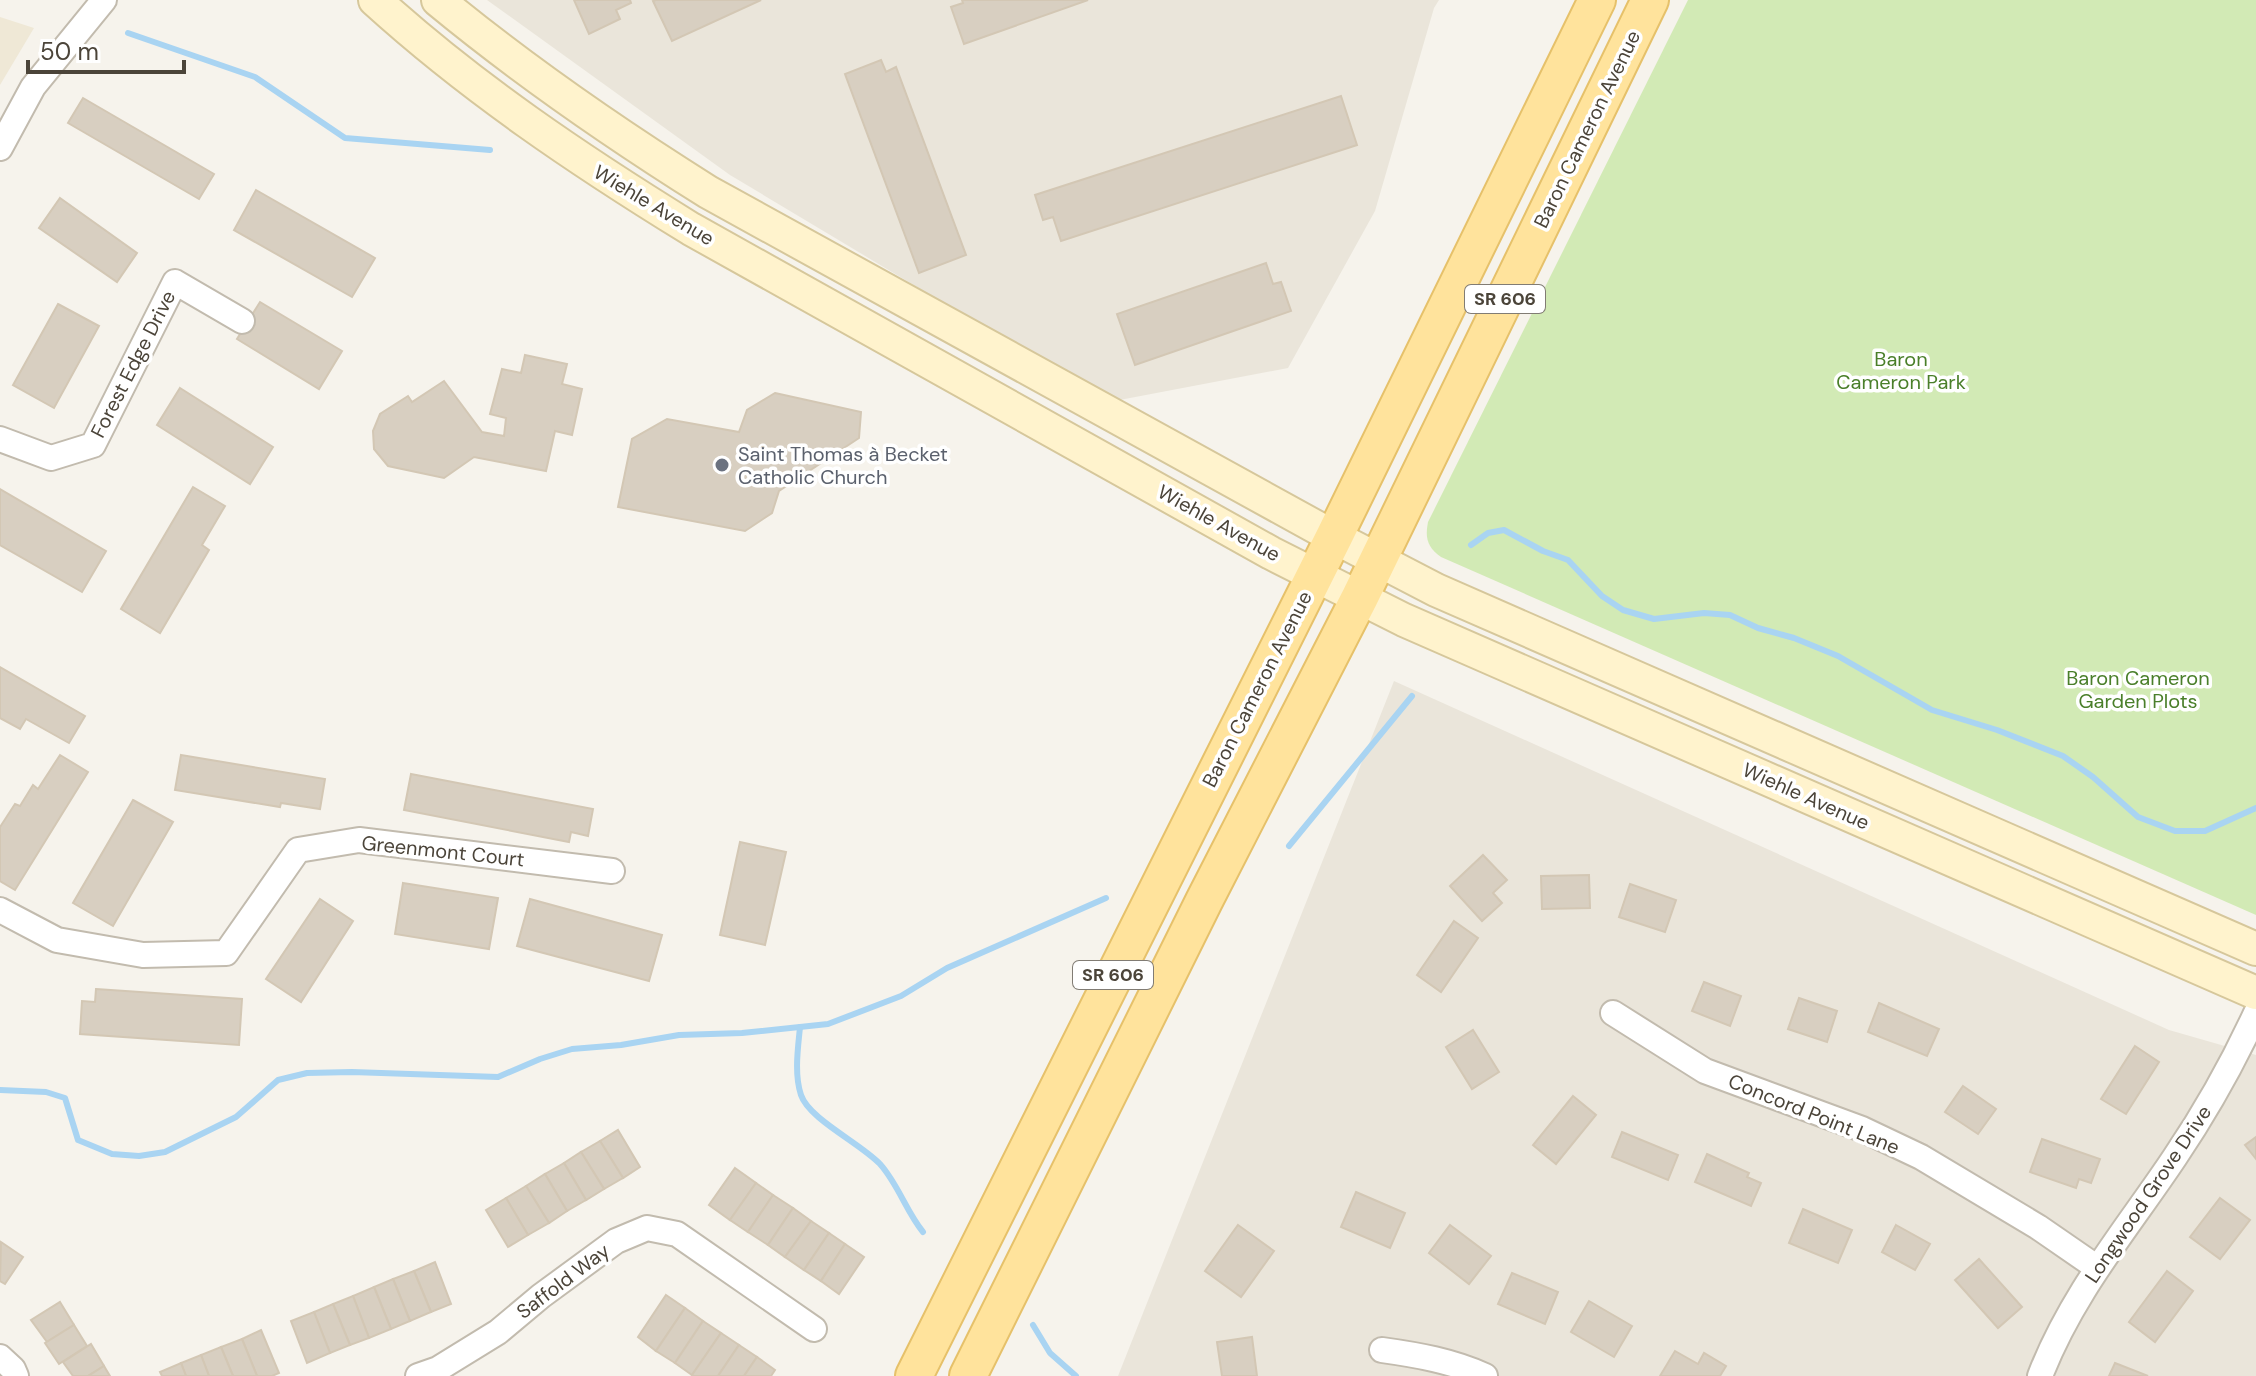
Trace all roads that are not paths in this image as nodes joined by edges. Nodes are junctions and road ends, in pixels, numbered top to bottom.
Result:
1 (104, 0) edge
2 (375, 0) edge
3 (438, 0) edge
4 (1597, 0) edge
5 (1650, 0) edge
6 (0, 148) edge
7 (242, 321) dead end
8 (0, 439) edge
9 (1334, 537) junction
10 (1378, 560) junction
11 (1314, 575) junction
12 (1360, 597) junction
13 (612, 871) dead end
14 (0, 910) edge
15 (2256, 949) edge
16 (2256, 993) edge
17 (1613, 1013) dead end
18 (2256, 1013) edge
19 (2096, 1267) junction
20 (814, 1329) dead end
21 (1382, 1350) dead end
22 (0, 1357) edge
23 (432, 1374) edge
24 (16, 1376) edge
25 (914, 1376) edge
26 (968, 1376) edge
27 (1485, 1376) edge
28 (2040, 1376) edge

1 - 6 street
2 - 11 main road, Wiehle Avenue
3 - 9 main road, Wiehle Avenue
4 - 9 main road, Baron Cameron Avenue / SR 606
5 - 10 main road, Baron Cameron Avenue / SR 606
7 - 8 street, Forest Edge Drive
9 - 10 main road, Wiehle Avenue
9 - 11 main road, Baron Cameron Avenue / SR 606
10 - 12 main road, Baron Cameron Avenue / SR 606
10 - 15 main road, Wiehle Avenue
11 - 12 main road, Wiehle Avenue
11 - 25 main road, Baron Cameron Avenue / SR 606
12 - 16 main road, Wiehle Avenue
12 - 26 main road, Baron Cameron Avenue / SR 606
13 - 14 street, Greenmont Court
17 - 19 street, Concord Point Lane
18 - 19 street, Longwood Grove Drive
19 - 28 street, Longwood Grove Drive
20 - 23 street, Saffold Way
21 - 27 street
22 - 24 street

